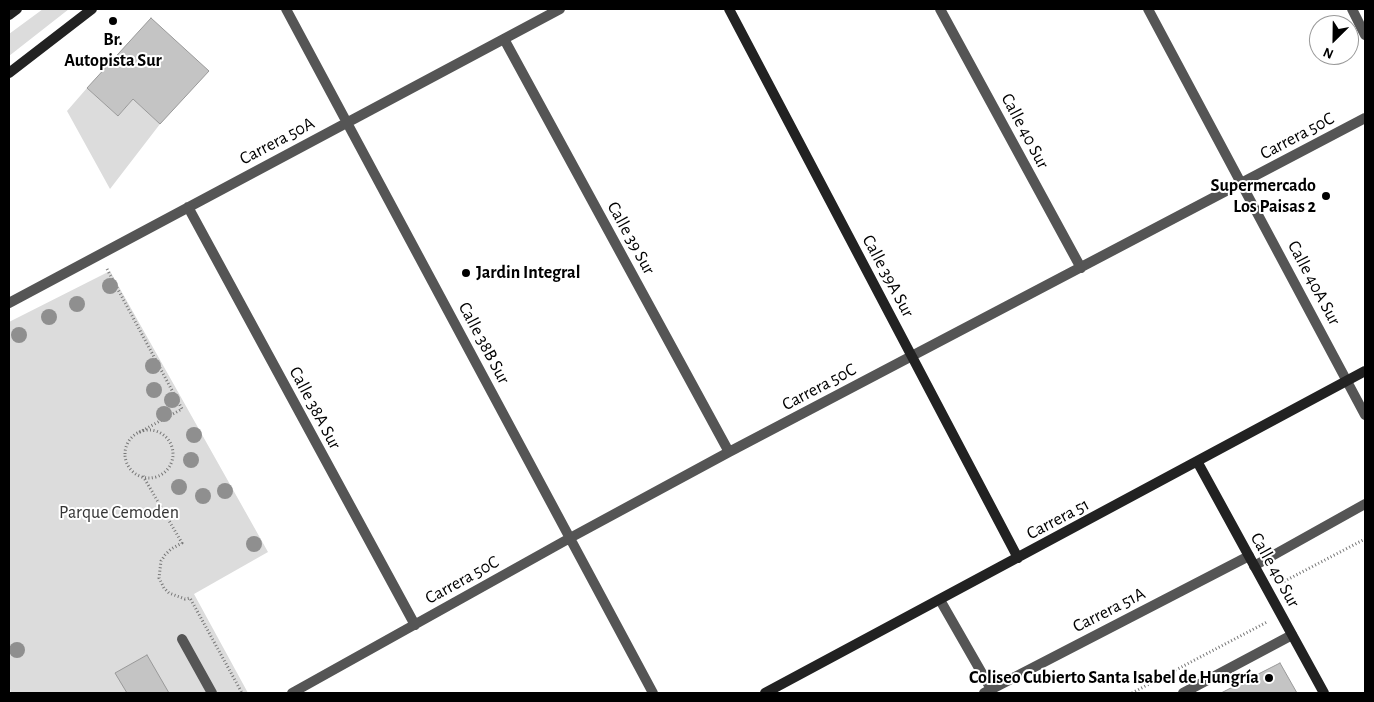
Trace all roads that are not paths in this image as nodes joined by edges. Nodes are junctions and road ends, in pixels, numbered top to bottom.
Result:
1 (16, 9) edge
2 (92, 9) edge
3 (286, 9) edge
4 (560, 9) edge
5 (729, 9) edge
6 (940, 9) edge
7 (1148, 9) edge
8 (1352, 9) edge
9 (9, 15) edge
10 (1365, 35) edge
11 (504, 39) junction
12 (9, 73) edge
13 (1365, 118) edge
14 (348, 122) junction
15 (1242, 184) junction
16 (188, 207) junction
17 (1081, 268) junction
18 (9, 303) edge
19 (912, 356) junction
20 (1365, 371) edge
21 (1348, 381) junction
22 (1365, 415) edge
23 (729, 452) junction
24 (1198, 462) junction
25 (1365, 504) edge
26 (570, 538) junction
27 (1018, 558) junction
28 (1252, 561) junction
29 (940, 600) junction
30 (414, 625) junction
31 (1292, 635) junction
32 (182, 639) dead end
33 (779, 690) edge
34 (988, 691) edge
35 (212, 693) edge
36 (292, 693) edge
37 (653, 693) edge
38 (765, 693) edge
39 (1183, 693) edge
40 (1324, 693) edge

1 - 9 street
2 - 12 street
3 - 14 street, Calle 38B Sur
4 - 11 street, Carrera 50A
5 - 19 street, Calle 39A Sur
6 - 17 street, Calle 40 Sur
7 - 15 street, Calle 40A Sur
8 - 10 street
11 - 14 street, Carrera 50A
11 - 23 street, Calle 39 Sur
13 - 15 street, Carrera 50C
14 - 16 street, Carrera 50A
14 - 26 street, Calle 38B Sur
15 - 17 street, Carrera 50C
15 - 21 street, Calle 40A Sur
16 - 18 street, Carrera 50A
16 - 30 street, Calle 38A Sur
17 - 19 street, Carrera 50C
19 - 23 street, Carrera 50C
19 - 27 street, Calle 39A Sur
20 - 21 street, Carrera 51
21 - 22 street, Calle 40A Sur
21 - 24 street, Carrera 51
23 - 26 street, Carrera 50C
24 - 27 street, Carrera 51
24 - 28 street, Calle 40 Sur
25 - 28 street, Carrera 51A
26 - 30 street, Carrera 50C
26 - 37 street, Calle 38B Sur
27 - 29 street, Carrera 51
28 - 31 street, Calle 40 Sur
28 - 34 street, Carrera 51A
29 - 33 street, Carrera 51
29 - 34 street
30 - 36 street, Carrera 50C
31 - 39 street
31 - 40 street, Calle 40 Sur
32 - 35 street
33 - 38 street, Carrera 51

